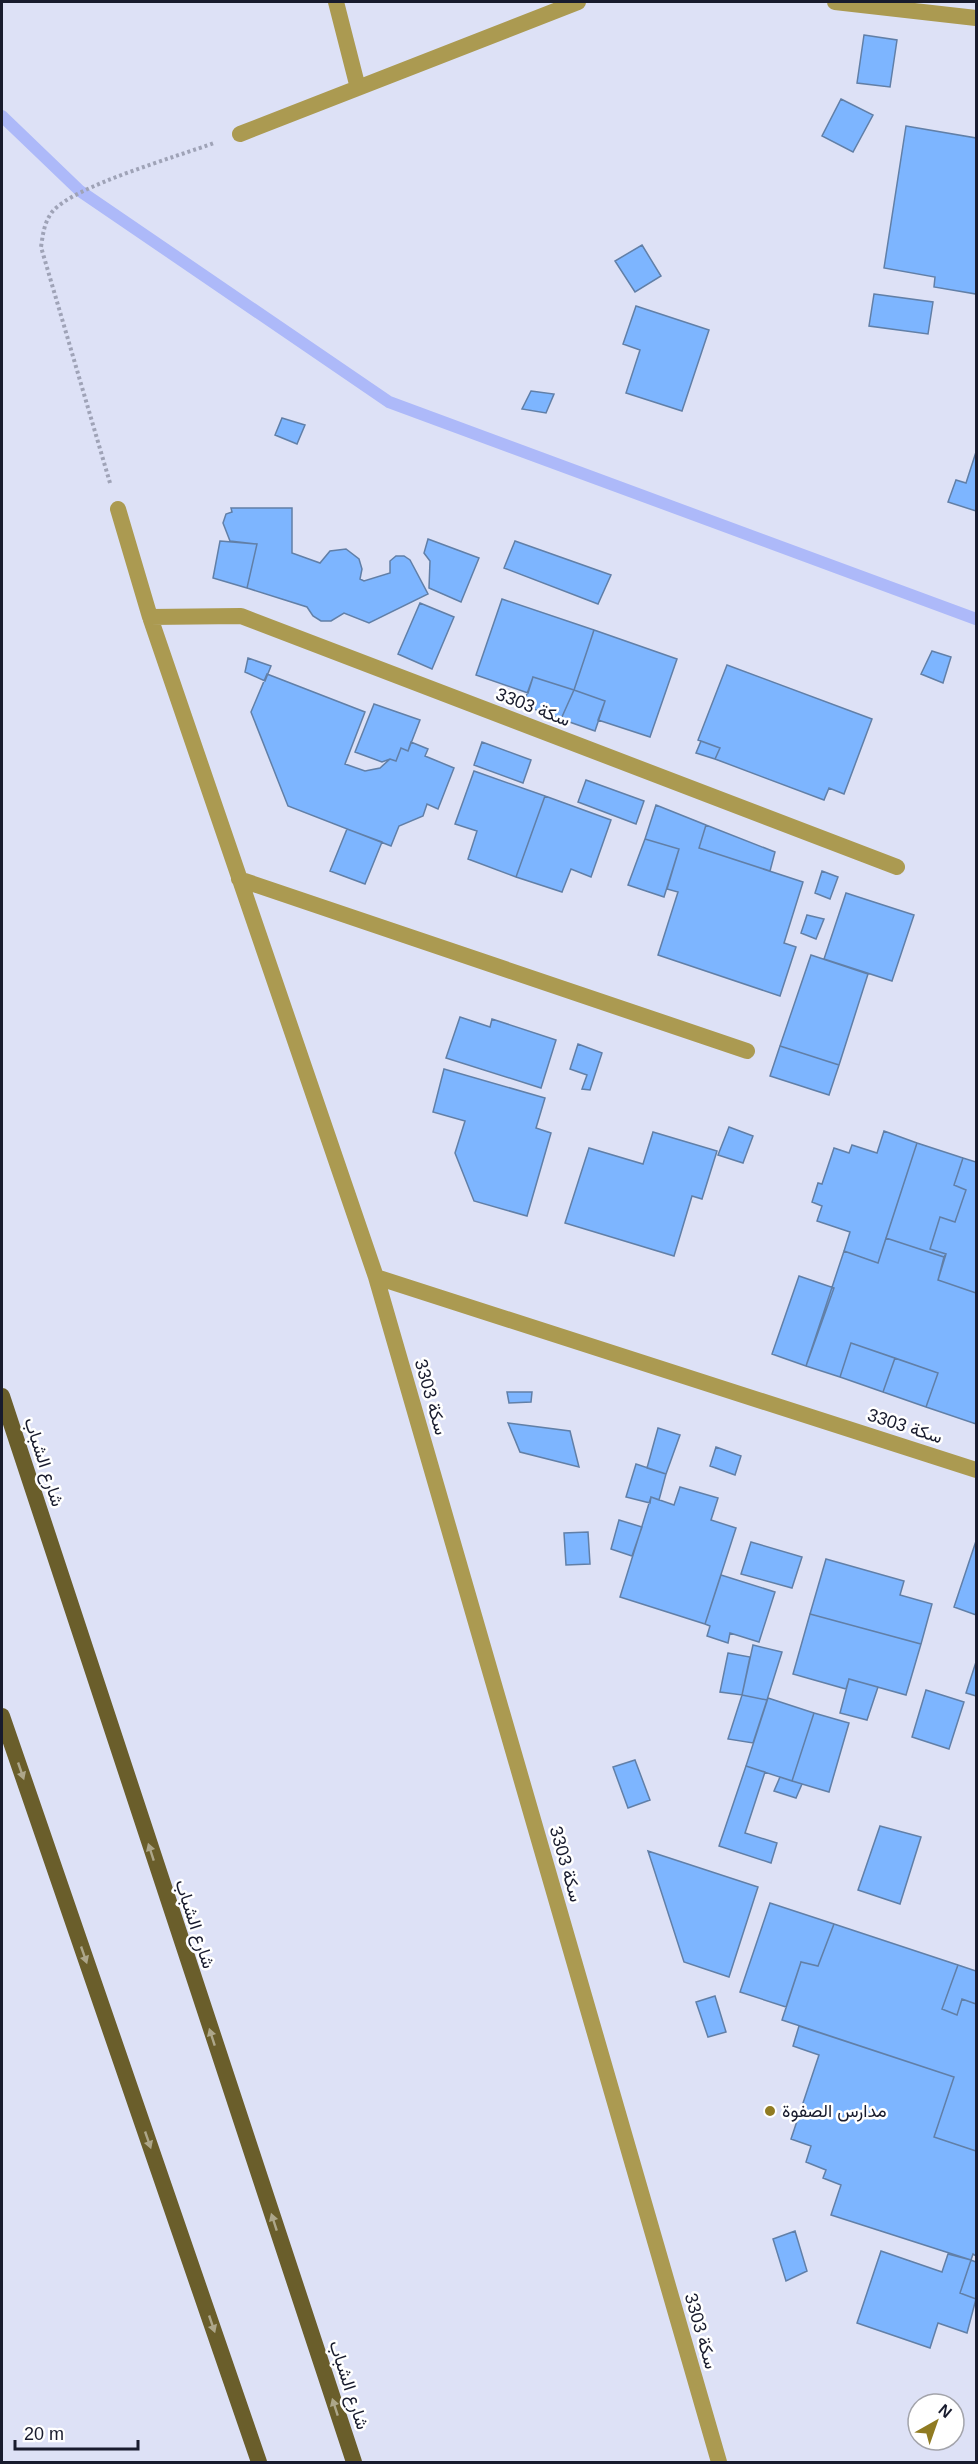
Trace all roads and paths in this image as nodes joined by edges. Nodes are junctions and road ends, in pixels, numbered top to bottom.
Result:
1 (336, 2) edge
2 (578, 2) edge
3 (835, 2) edge
4 (854, 3) edge
5 (976, 18) edge
6 (358, 88) junction
7 (240, 134) joint
8 (118, 509) joint
9 (150, 617) junction
10 (897, 867) dead end
11 (239, 879) junction
12 (747, 1051) dead end
13 (376, 1277) junction
14 (2, 1396) edge
15 (976, 1470) edge
16 (2, 1716) edge
17 (259, 2463) edge
18 (354, 2463) edge
19 (719, 2463) edge

1 - 6 street
2 - 6 street
3 - 4 street
4 - 5 street
6 - 7 street
7 - 8 path
8 - 9 street, سكة 3303
9 - 10 street, سكة 3303
9 - 11 street, سكة 3303
11 - 12 street
11 - 13 street, سكة 3303
13 - 15 street, سكة 3303
13 - 19 street, سكة 3303
18 -> 14 main road, شارع الشباب
16 -> 17 main road

